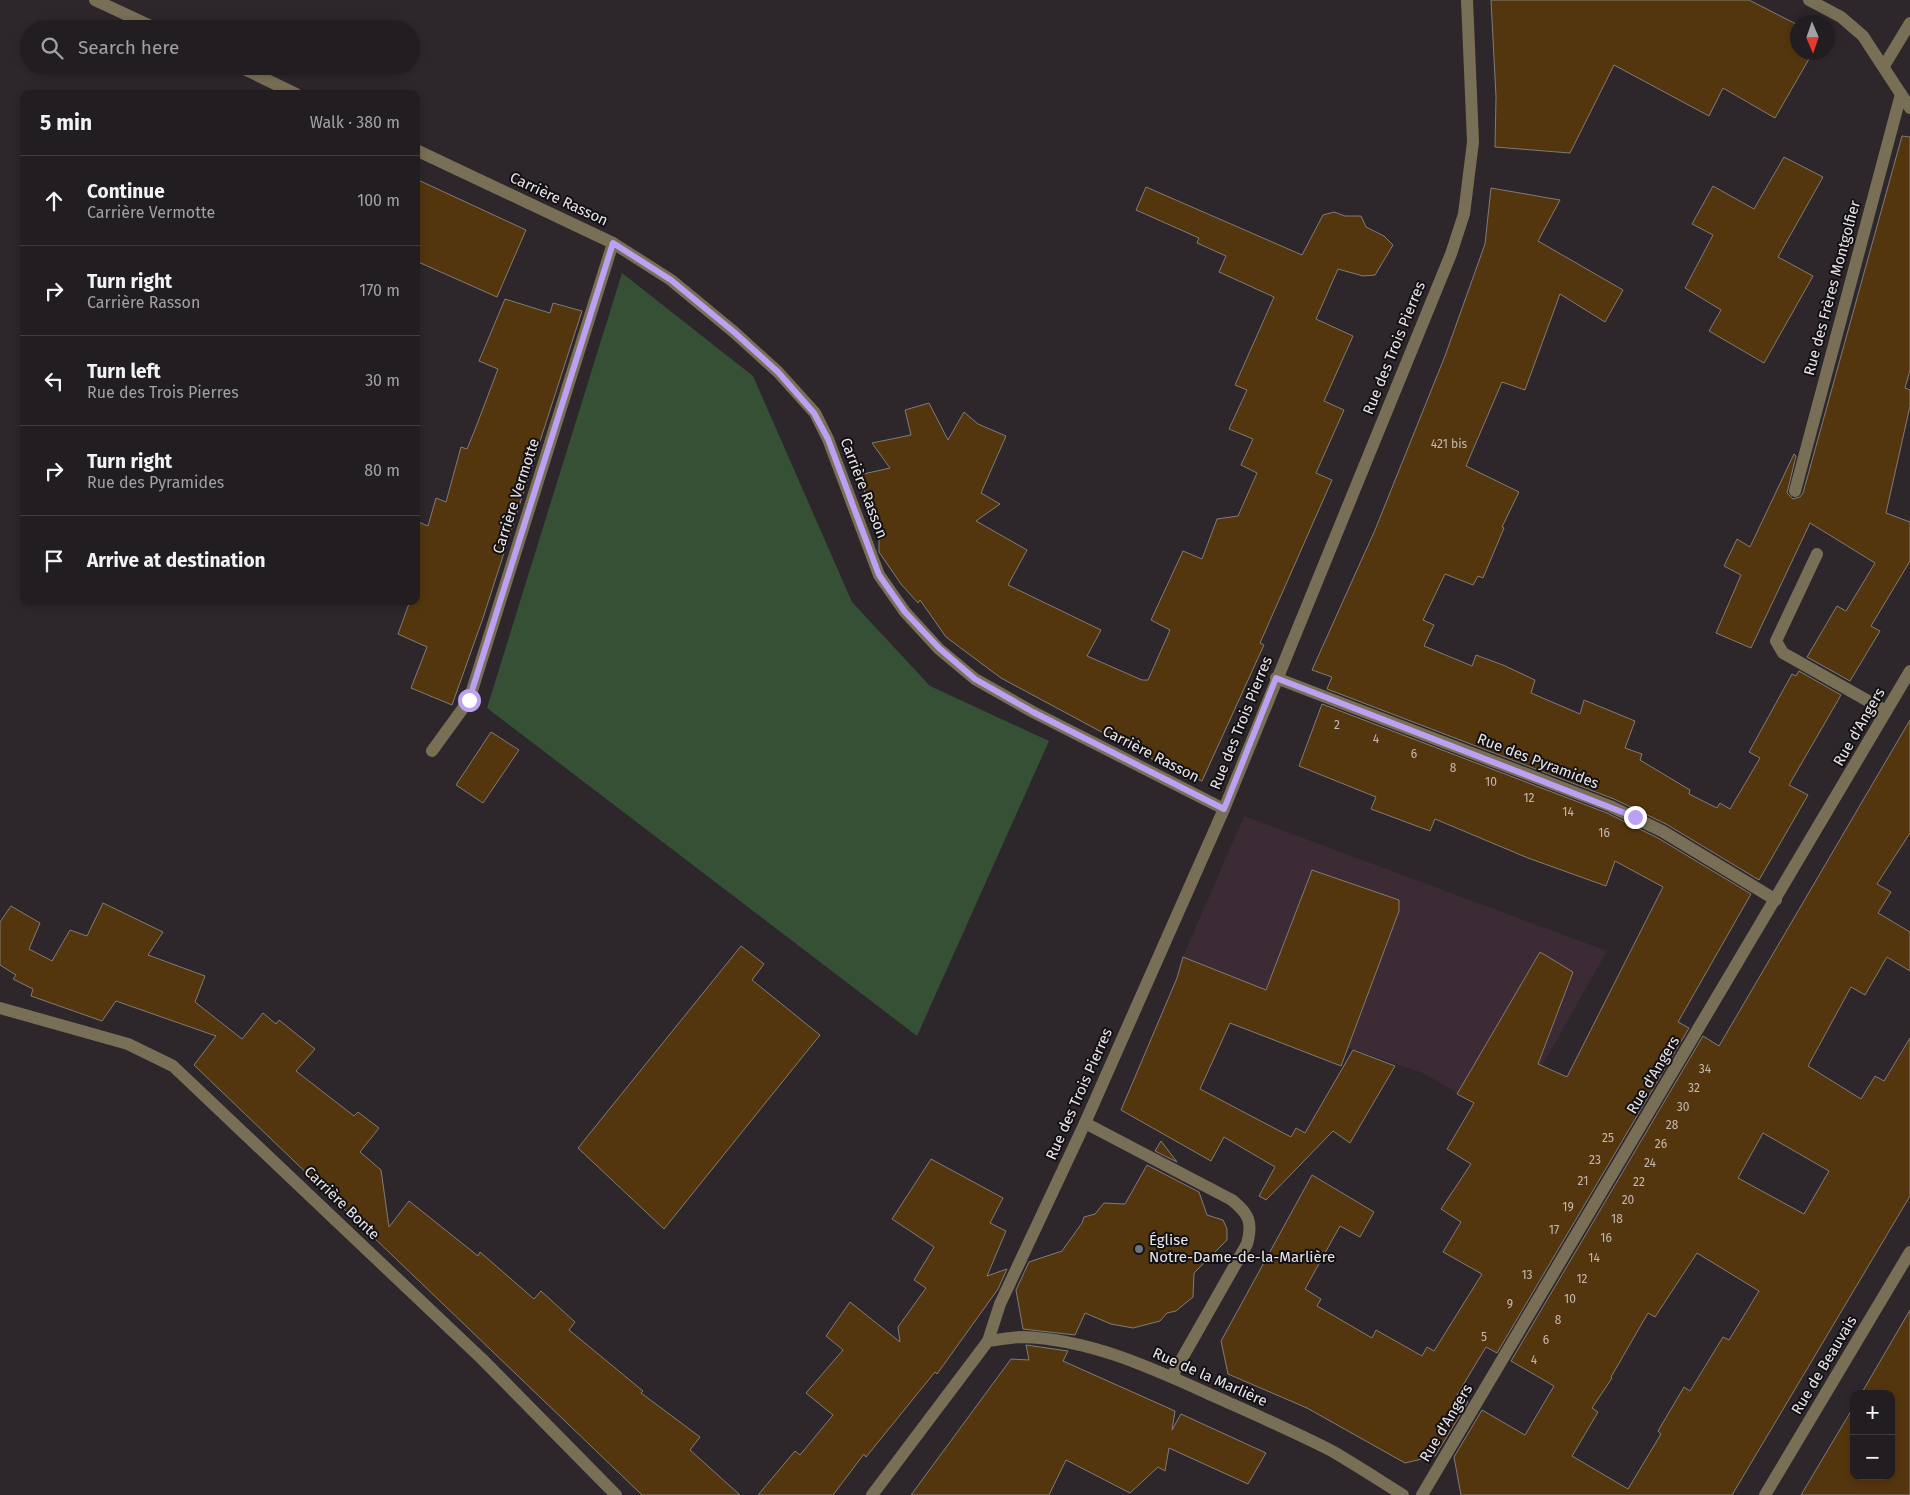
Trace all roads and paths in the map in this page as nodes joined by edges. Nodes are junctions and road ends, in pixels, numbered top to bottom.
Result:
1 (96, 0) edge
2 (1466, 0) edge
3 (1809, 0) edge
4 (138, 20) edge
5 (1910, 23) edge
6 (1884, 66) junction
7 (257, 75) edge
8 (288, 90) edge
9 (1901, 94) junction
10 (1910, 108) edge
11 (420, 152) edge
12 (613, 243) junction
13 (1794, 491) dead end
14 (1817, 554) dead end
15 (1910, 671) edge
16 (1276, 678) junction
17 (1886, 712) junction
18 (432, 751) dead end
19 (1224, 809) junction
20 (1776, 900) junction
21 (0, 1008) edge
22 (1084, 1122) junction
23 (1910, 1252) edge
24 (988, 1341) junction
25 (1172, 1376) junction
26 (616, 1495) edge
27 (872, 1495) edge
28 (1403, 1495) edge
29 (1422, 1495) edge
30 (1765, 1495) edge

1 - 4 street
2 - 16 street, Rue des Trois Pierres
3 - 6 street
5 - 6 street
6 - 9 street
7 - 8 street
9 - 10 street
9 - 13 street, Rue des Frères Montgolfier
11 - 12 street, Carrière Rasson
12 - 18 street, Carrière Vermotte
12 - 19 street, Carrière Rasson
14 - 17 street
15 - 17 street, Rue d'Angers
16 - 19 street, Rue des Trois Pierres
16 - 20 street, Rue des Pyramides
17 - 20 street, Rue d'Angers
19 - 22 street, Rue des Trois Pierres
20 - 29 street, Rue d'Angers
21 - 26 street, Carrière Bonte
22 - 24 street, Rue des Trois Pierres
22 - 25 street
23 - 30 street, Rue de Beauvais
24 - 25 street, Rue de la Marlière
24 - 27 street, Rue des Trois Pierres
25 - 28 street, Rue de la Marlière

